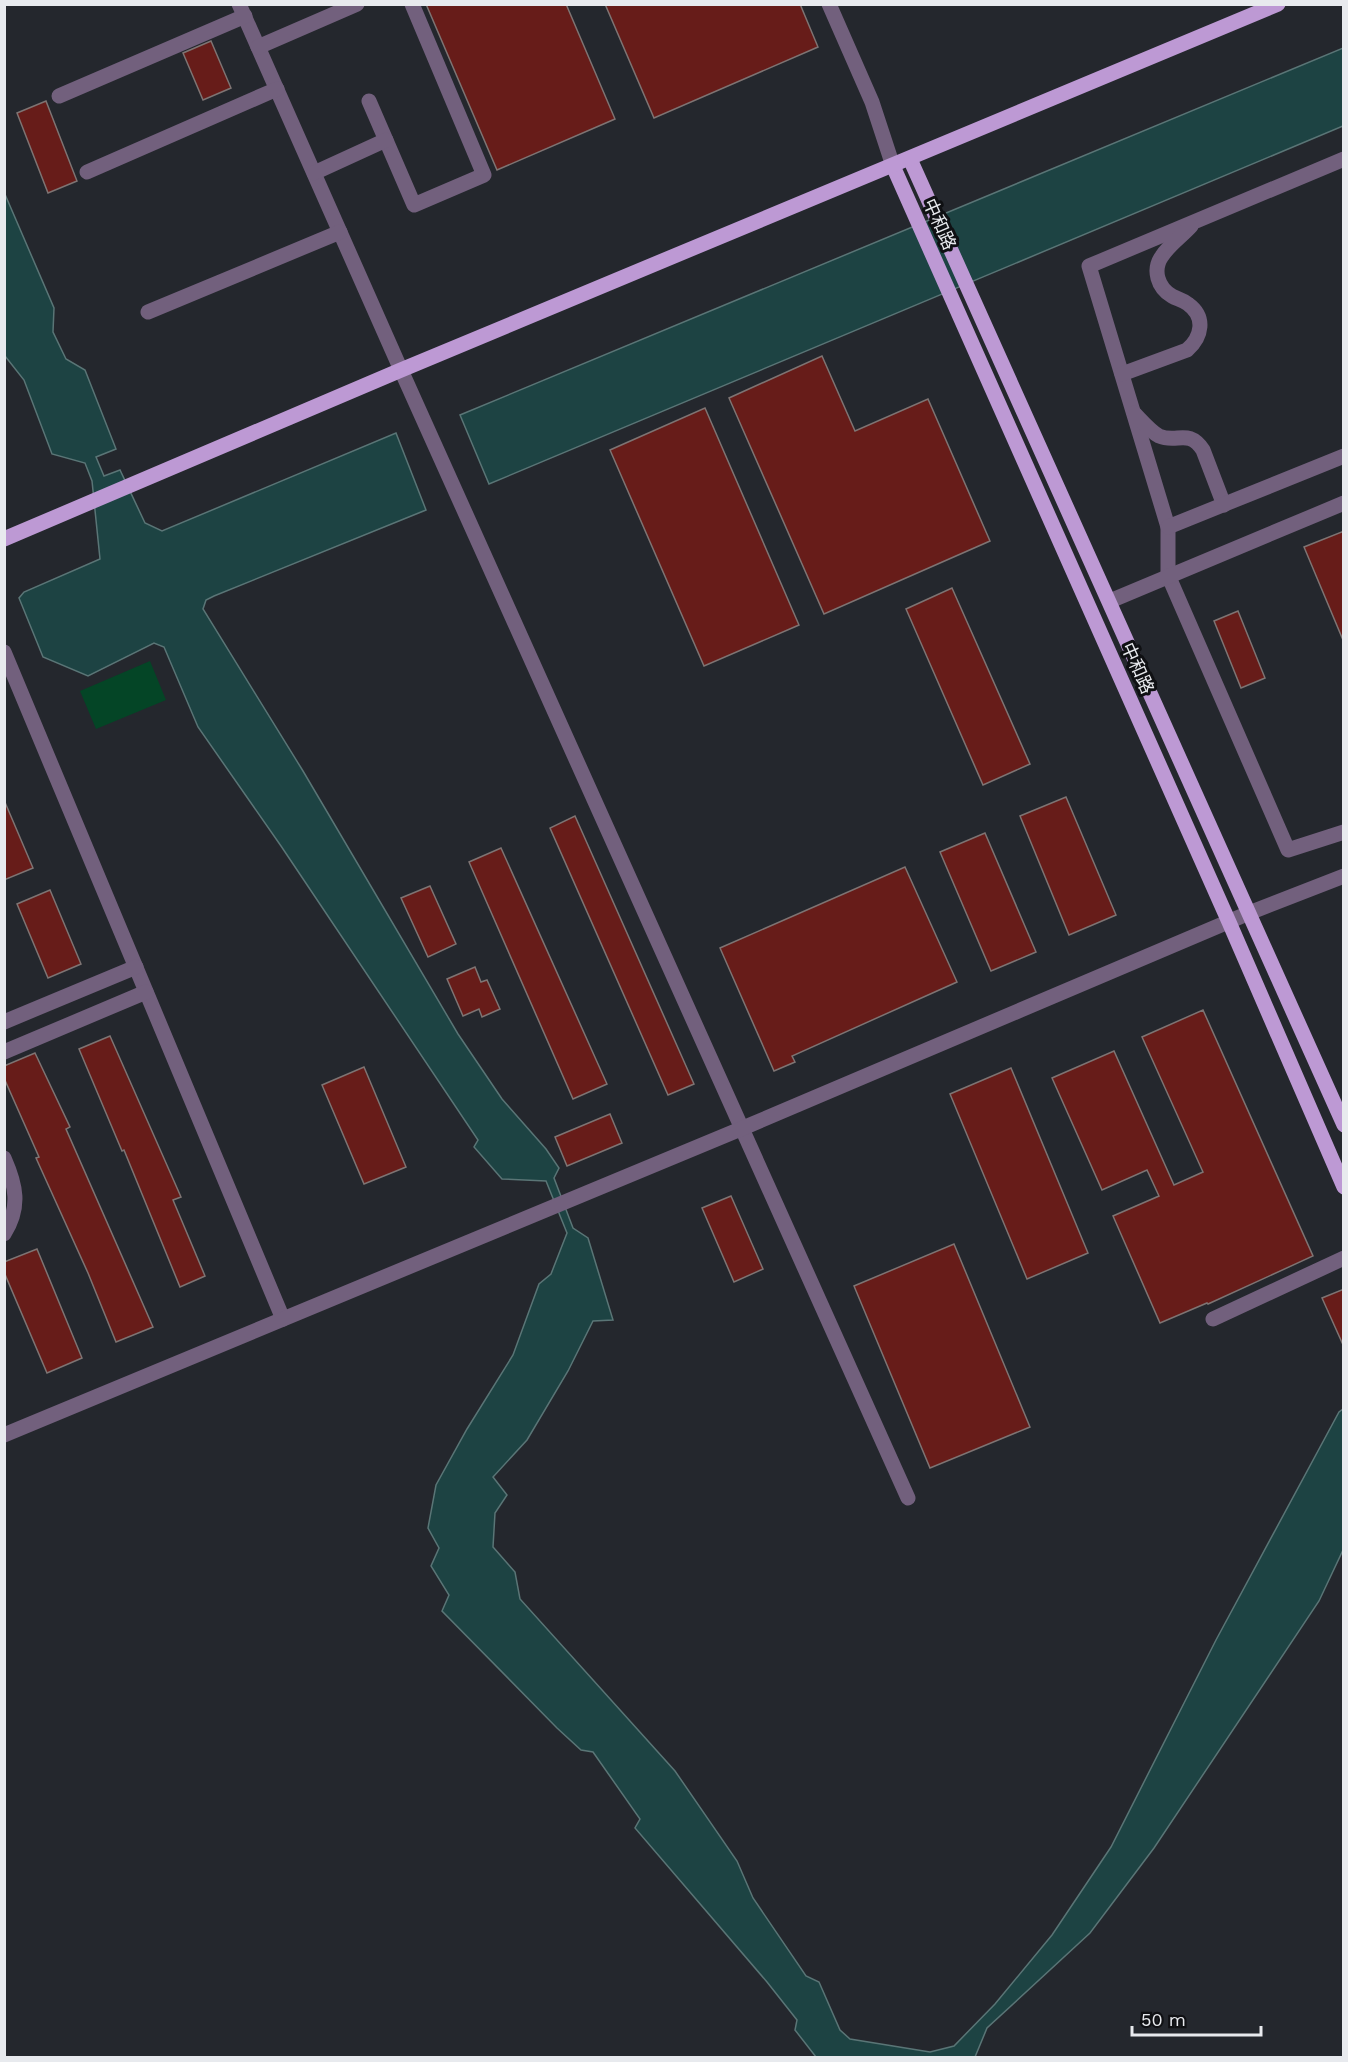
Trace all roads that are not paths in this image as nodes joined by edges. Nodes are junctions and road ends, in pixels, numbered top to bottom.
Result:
1 (357, 4) edge
2 (412, 4) edge
3 (829, 4) edge
4 (1278, 4) edge
5 (242, 10) edge
6 (258, 47) junction
7 (277, 89) junction
8 (59, 96) dead end
9 (369, 101) dead end
10 (386, 140) junction
11 (910, 159) junction
12 (1344, 159) edge
13 (893, 166) junction
14 (87, 172) dead end
15 (314, 173) junction
16 (1195, 222) junction
17 (340, 232) junction
18 (148, 312) dead end
19 (401, 370) junction
20 (1122, 374) junction
21 (1134, 413) junction
22 (1344, 456) edge
23 (1344, 503) edge
24 (1224, 505) junction
25 (1168, 527) junction
26 (4, 539) edge
27 (1168, 576) junction
28 (1110, 601) junction
29 (4, 651) edge
30 (1344, 832) edge
31 (1344, 876) edge
32 (1249, 913) junction
33 (1229, 922) junction
34 (136, 967) junction
35 (146, 992) junction
36 (4, 1022) edge
37 (4, 1052) edge
38 (1344, 1125) edge
39 (743, 1128) junction
40 (4, 1158) edge
41 (1344, 1187) edge
42 (4, 1234) edge
43 (1344, 1258) edge
44 (283, 1319) junction
45 (1213, 1319) dead end
46 (4, 1435) edge
47 (908, 1498) dead end

1 - 6 street
2 - 10 street
3 - 13 street
4 - 11 main road
5 - 6 street
5 - 8 street
6 - 7 street
7 - 14 street
7 - 15 street
9 - 10 street
10 - 15 street
11 - 13 main road
11 - 28 main road, 中和路
12 - 16 street
13 - 19 main road
13 - 33 main road, 中和路
15 - 17 street
16 - 20 street
16 - 20 street
17 - 18 street
17 - 19 street
19 - 26 main road
19 - 39 street
20 - 21 street
21 - 24 street
21 - 25 street
22 - 24 street
23 - 27 street
24 - 25 street
25 - 27 street
27 - 28 street
27 - 30 street
28 - 32 main road, 中和路
29 - 34 street
31 - 32 street
32 - 33 street
32 - 38 main road, 中和路
33 - 39 street
33 - 41 main road, 中和路
34 - 35 street
34 - 36 street
35 - 37 street
35 - 44 street
39 - 44 street
39 - 47 street
40 - 42 street
43 - 45 street
44 - 46 street

